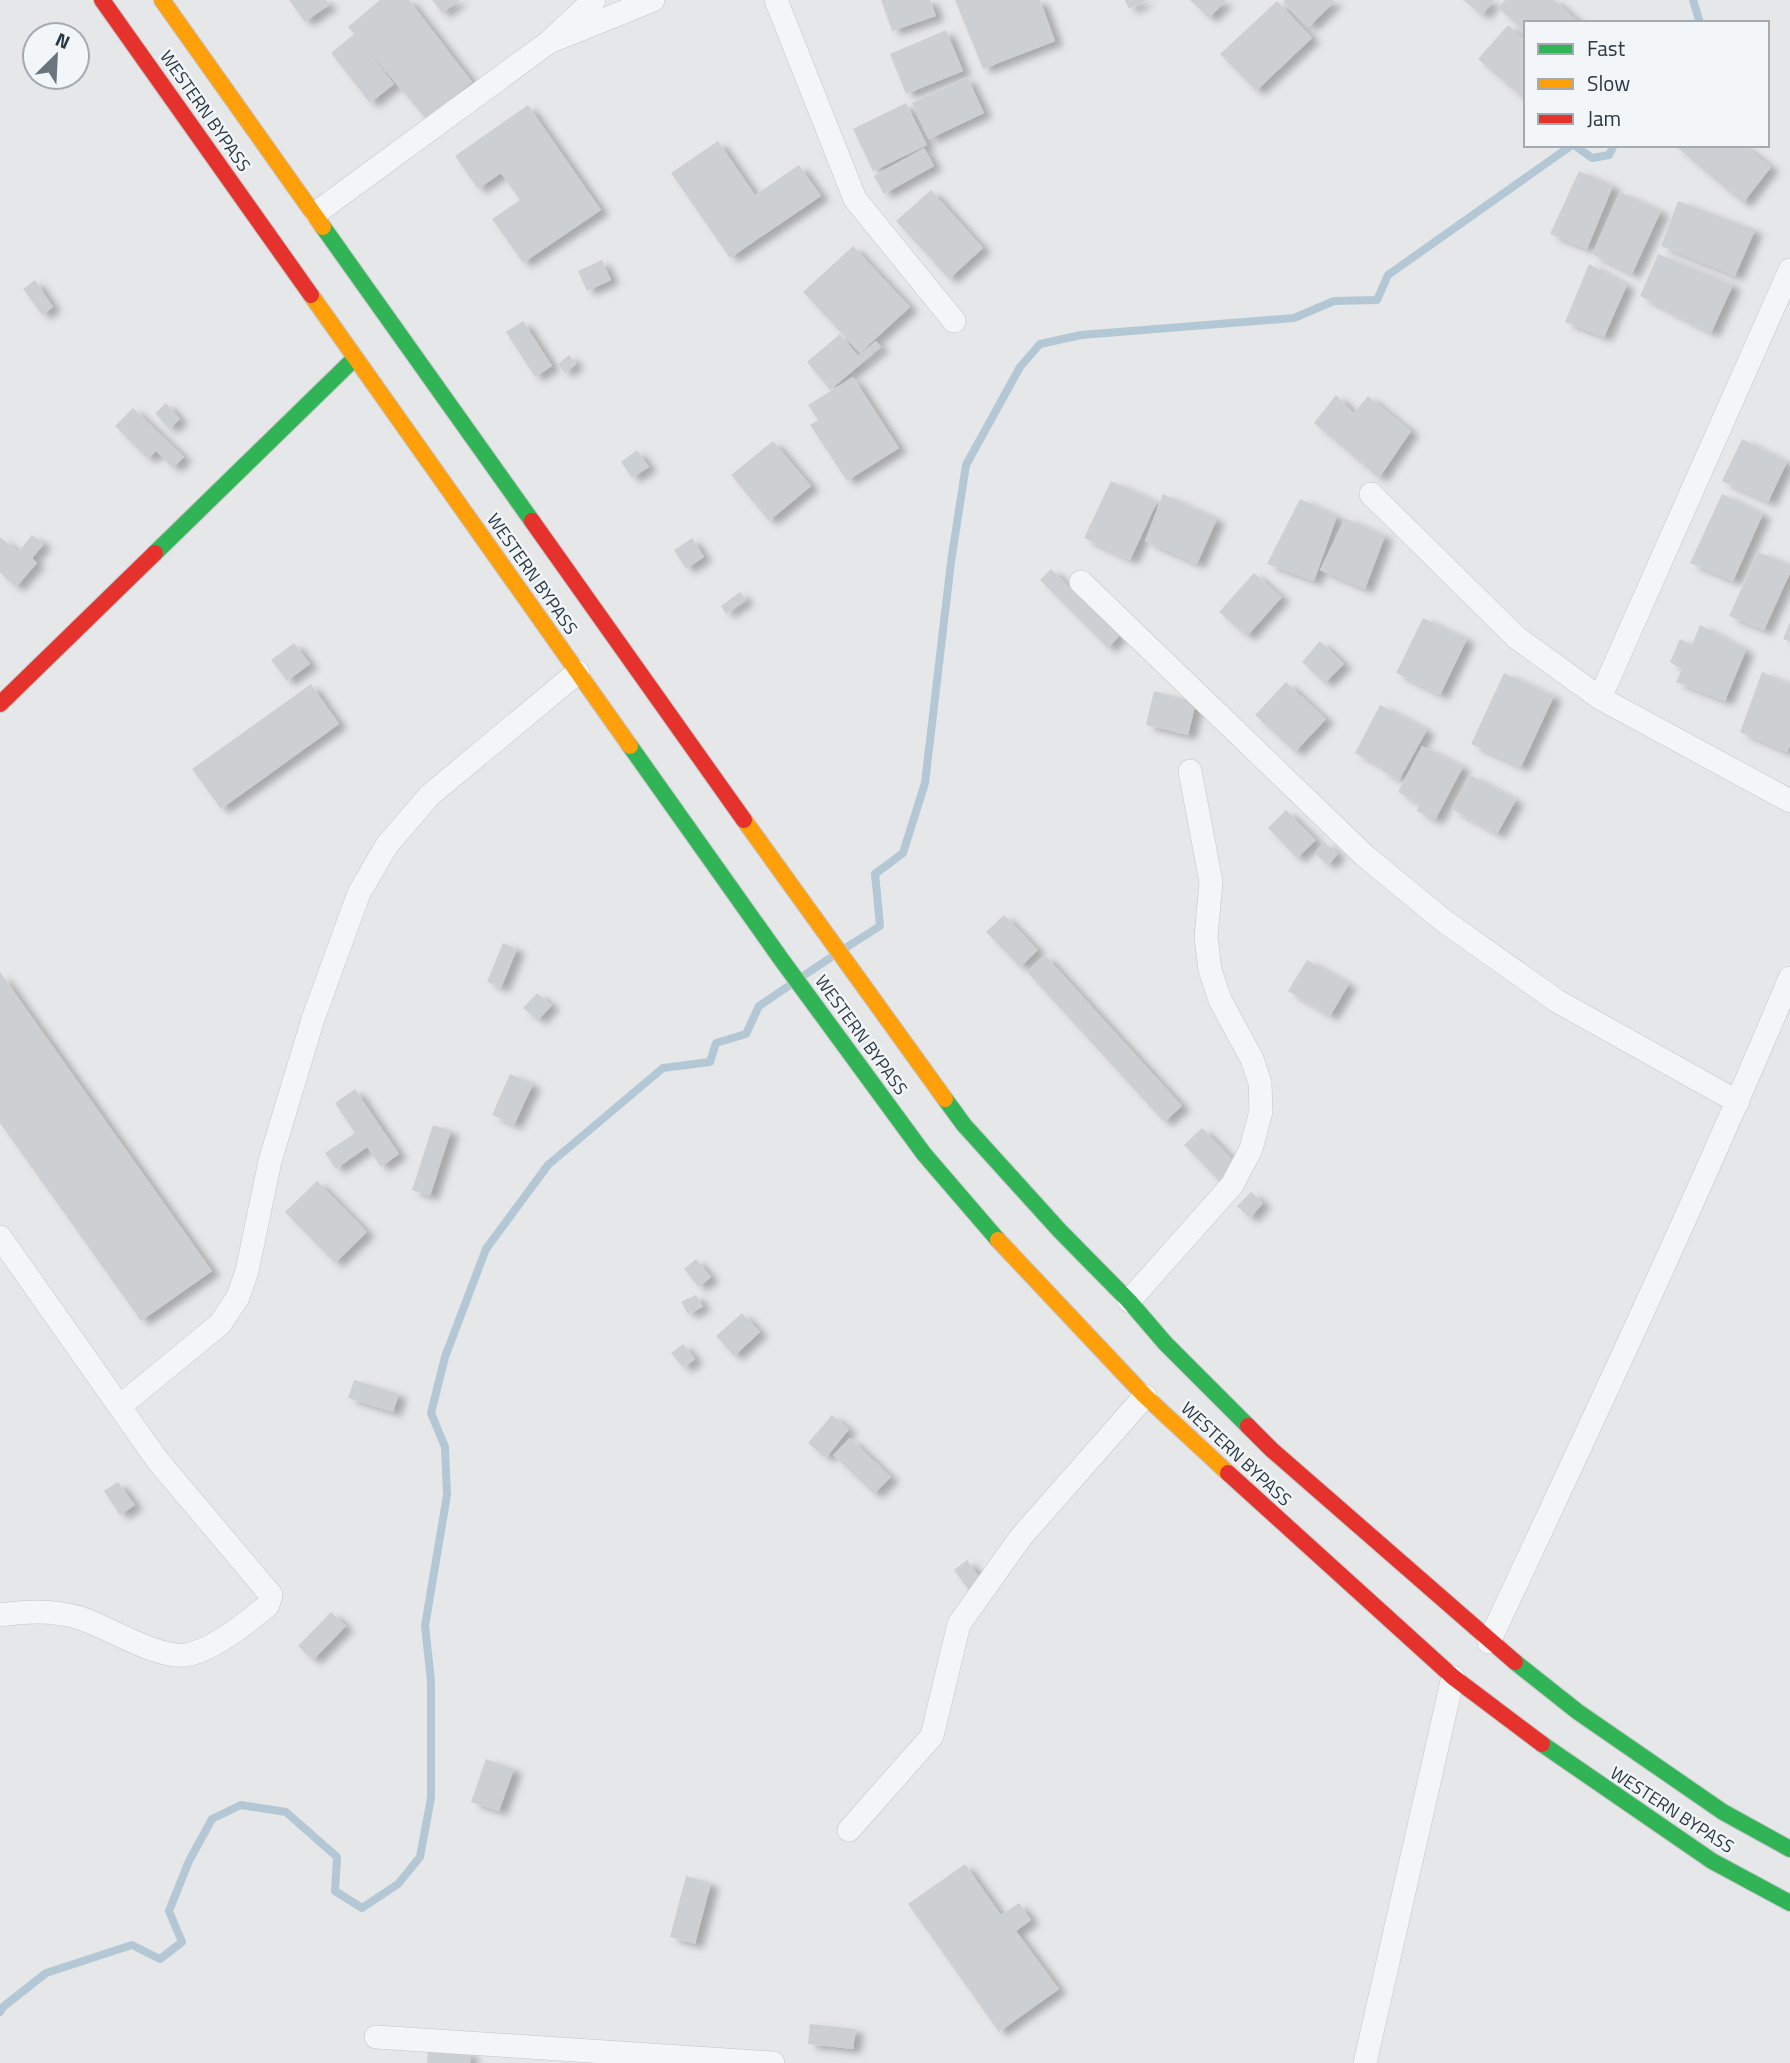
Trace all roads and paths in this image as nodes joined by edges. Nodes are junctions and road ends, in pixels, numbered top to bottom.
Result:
1 (102, 0) edge
2 (162, 0) edge
3 (594, 0) edge
4 (653, 0) edge
5 (776, 0) edge
6 (549, 42) junction
7 (316, 213) junction
8 (1790, 270) edge
9 (954, 321) dead end
10 (355, 358) junction
11 (1371, 494) dead end
12 (1081, 582) dead end
13 (578, 672) junction
14 (1600, 698) junction
15 (0, 704) edge
16 (1190, 771) dead end
17 (1790, 801) edge
18 (1790, 978) edge
19 (1738, 1102) junction
20 (0, 1237) edge
21 (1129, 1301) junction
22 (1145, 1396) junction
23 (120, 1406) junction
24 (0, 1615) edge
25 (1489, 1642) junction
26 (1453, 1677) junction
27 (849, 1830) dead end
28 (1790, 1849) edge
29 (1790, 1903) edge
30 (376, 2037) dead end
31 (547, 2056) edge
32 (773, 2063) edge
33 (1365, 2063) edge

1 - 10 main road, WESTERN BYPASS
2 - 7 main road, WESTERN BYPASS
3 - 6 street
4 - 6 street
5 - 9 street
6 - 7 street
7 - 21 main road, WESTERN BYPASS
8 - 14 street
10 - 13 main road, WESTERN BYPASS
10 - 15 main road
11 - 14 street
12 - 19 street
13 - 22 main road, WESTERN BYPASS
13 - 23 street
14 - 17 street
16 - 21 street
18 - 19 street
19 - 25 street
20 - 23 street
21 - 25 main road, WESTERN BYPASS
22 - 26 main road, WESTERN BYPASS
22 - 27 street
23 - 24 street
25 - 28 main road, WESTERN BYPASS
26 - 29 main road, WESTERN BYPASS
26 - 33 street
30 - 31 street
31 - 32 street

